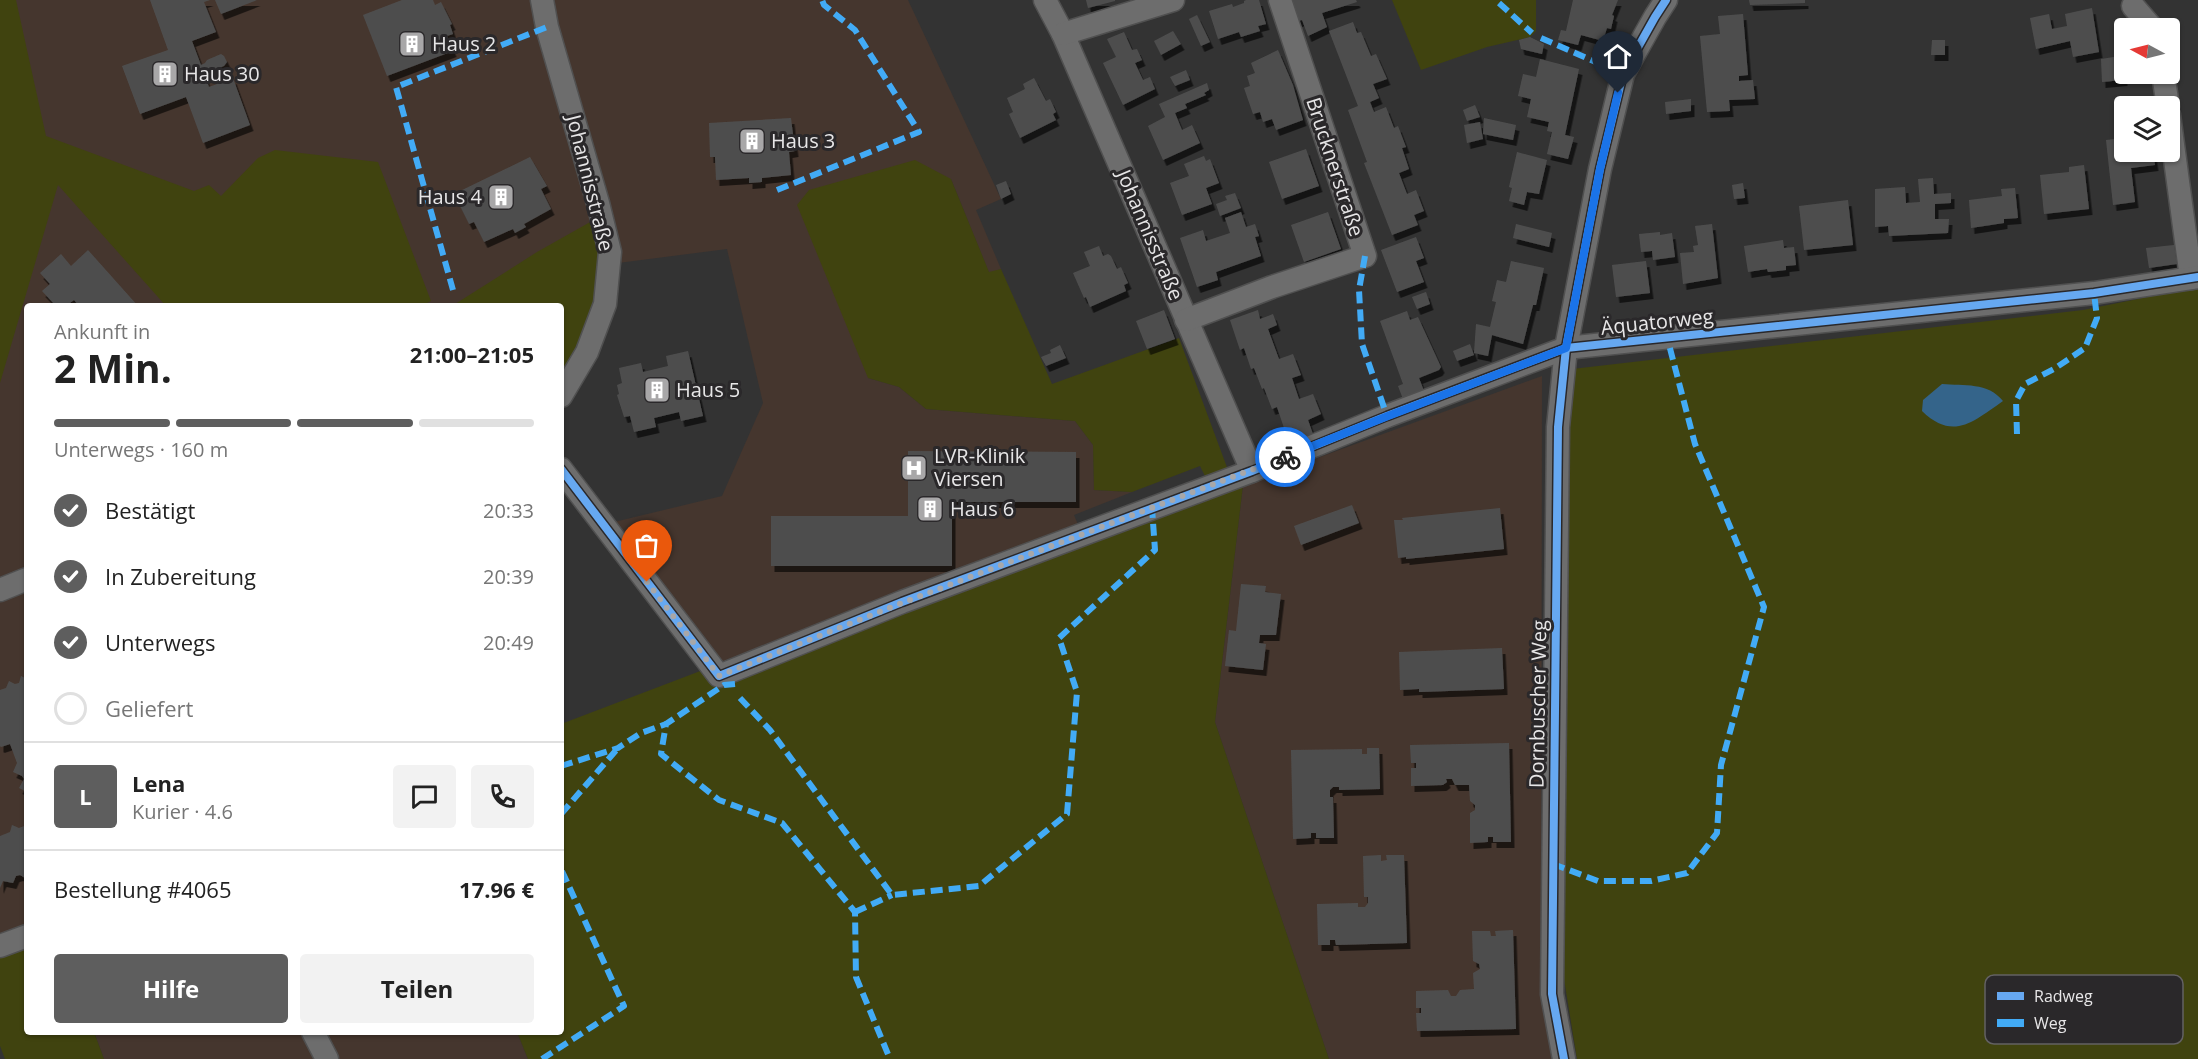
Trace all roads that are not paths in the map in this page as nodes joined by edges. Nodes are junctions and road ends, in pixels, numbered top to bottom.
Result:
1 (542, 0) edge
2 (1045, 0) edge
3 (1173, 0) edge
4 (1280, 0) edge
5 (1666, 0) edge
6 (2133, 6) dead end
7 (2143, 18) edge
8 (1063, 34) junction
9 (2176, 162) edge
10 (2194, 278) edge
11 (1186, 320) junction
12 (1566, 348) junction
13 (564, 391) edge
14 (1252, 471) junction
15 (564, 474) edge
16 (24, 580) edge
17 (0, 590) edge
18 (24, 937) edge
19 (0, 946) edge
20 (315, 1035) edge
21 (327, 1059) edge
22 (1564, 1059) edge

1 - 13 street, Johannisstraße
2 - 8 street, Johannisstraße
3 - 8 street
4 - 11 street, Brucknerstraße
5 - 12 street, Dornbuscher Weg
6 - 7 street
8 - 11 street, Johannisstraße
9 - 10 street
10 - 12 street, Äquatorweg
11 - 14 street, Johannisstraße
12 - 14 street, Äquatorweg
12 - 22 street, Dornbuscher Weg
14 - 15 street, Äquatorweg
16 - 17 street
18 - 19 street
20 - 21 street

